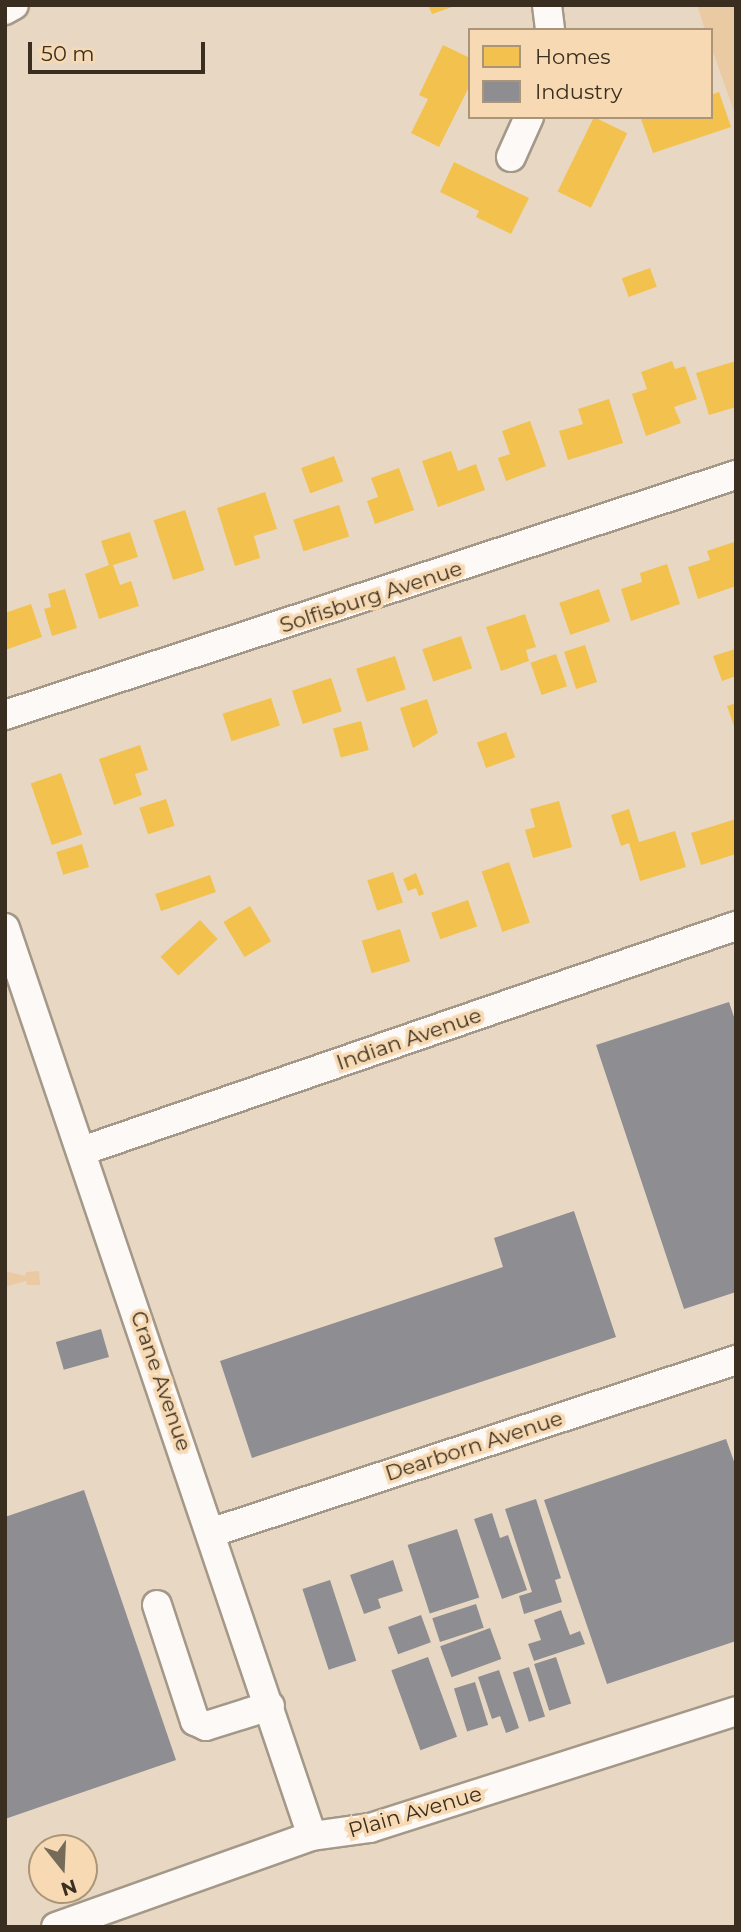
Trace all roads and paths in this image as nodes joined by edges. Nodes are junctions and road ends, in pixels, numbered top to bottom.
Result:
1 (14, 5) edge
2 (547, 5) edge
3 (5, 10) edge
4 (550, 28) edge
5 (528, 119) edge
6 (511, 157) dead end
7 (736, 475) edge
8 (5, 715) edge
9 (736, 926) edge
10 (5, 928) edge
11 (82, 1151) junction
12 (736, 1360) edge
13 (213, 1532) junction
14 (157, 1605) dead end
15 (270, 1706) junction
16 (736, 1711) edge
17 (312, 1836) junction
18 (56, 1927) edge

1 - 3 street
2 - 4 street
5 - 6 street
7 - 8 street, Solfisburg Avenue
9 - 11 street, Indian Avenue
10 - 11 street, Crane Avenue
11 - 13 street, Crane Avenue
12 - 13 street, Dearborn Avenue
13 - 15 street, Crane Avenue
14 - 15 street
15 - 17 street, Crane Avenue
16 - 17 street, Plain Avenue
17 - 18 street, Plain Avenue

